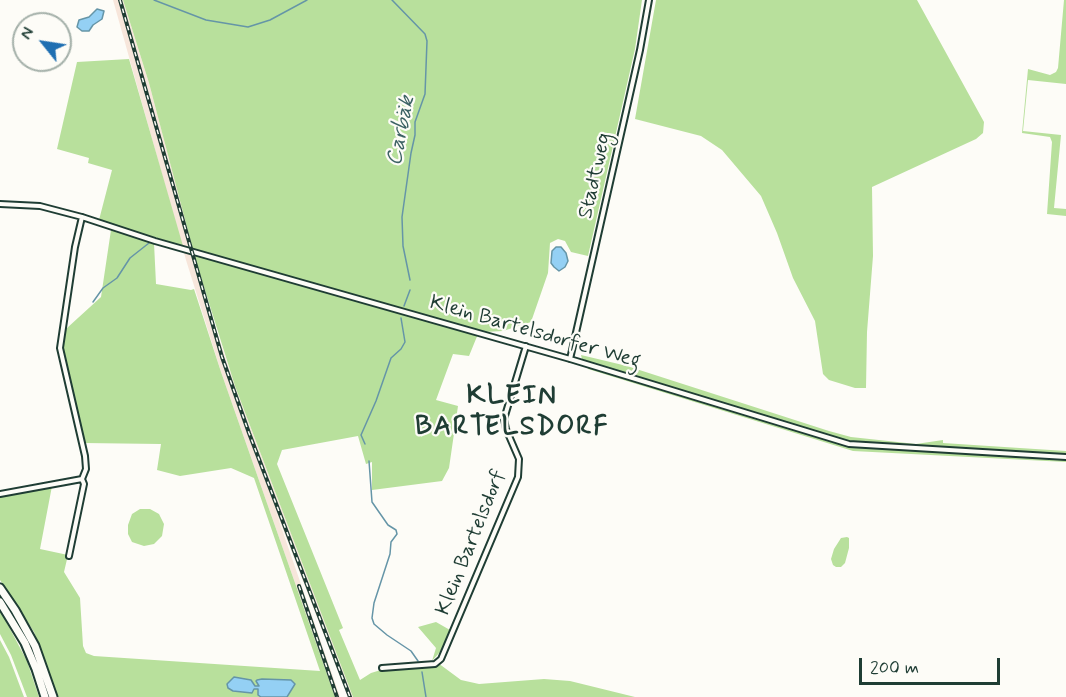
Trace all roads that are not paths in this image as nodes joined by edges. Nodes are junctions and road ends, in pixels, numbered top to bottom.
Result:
1 (649, 0) edge
2 (0, 204) edge
3 (82, 217) junction
4 (526, 346) junction
5 (570, 358) junction
6 (1066, 457) edge
7 (82, 479) junction
8 (0, 494) edge
9 (69, 556) dead end
10 (0, 588) edge
11 (0, 602) edge
12 (382, 668) dead end
13 (45, 697) edge
14 (53, 697) edge

1 - 5 street, Stadtweg
2 - 3 street, Klein Bartelsdorfer Weg
3 - 4 street, Klein Bartelsdorfer Weg
3 - 7 street
4 - 5 street, Klein Bartelsdorfer Weg
4 - 12 street, Klein Bartelsdorf
5 - 6 street, Klein Bartelsdorfer Weg
7 - 8 street
7 - 9 street
10 - 14 highway
11 - 13 highway

